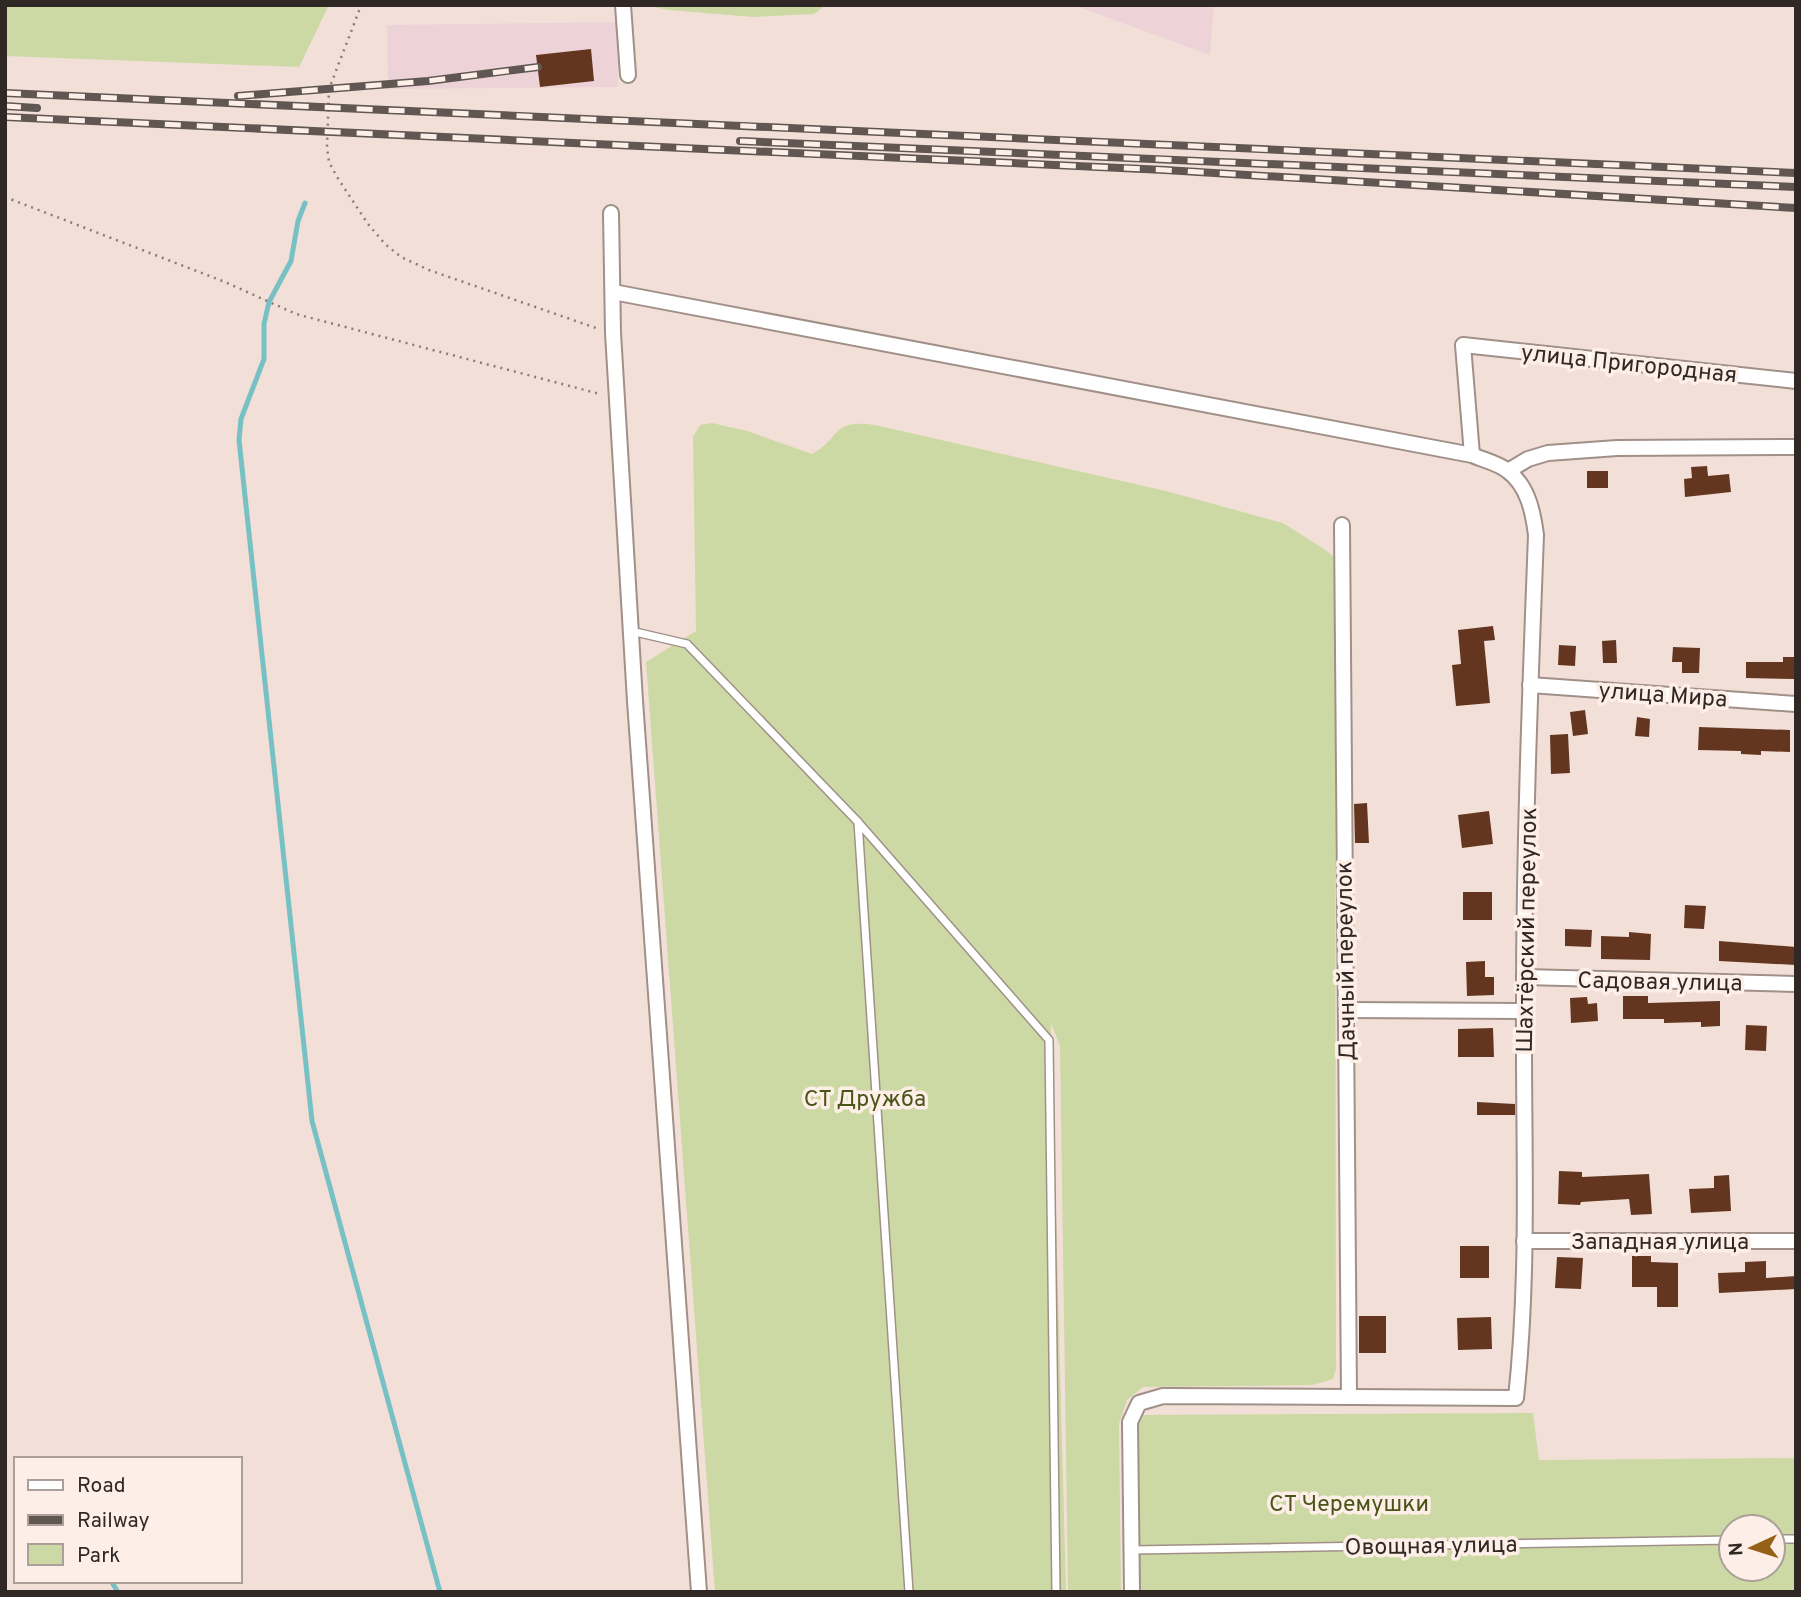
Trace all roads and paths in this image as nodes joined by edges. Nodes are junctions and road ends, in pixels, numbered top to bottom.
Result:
1 (362, 5) edge
2 (623, 5) edge
3 (628, 75) dead end
4 (5, 197) edge
5 (611, 213) dead end
6 (613, 292) junction
7 (613, 334) junction
8 (1796, 381) edge
9 (617, 398) junction
10 (1796, 447) edge
11 (1472, 455) junction
12 (1508, 471) junction
13 (1342, 526) dead end
14 (631, 631) junction
15 (1530, 685) junction
16 (1796, 704) edge
17 (858, 822) junction
18 (1524, 977) junction
19 (1796, 984) edge
20 (1346, 1010) junction
21 (1524, 1011) junction
22 (1524, 1241) junction
23 (1796, 1241) edge
24 (1349, 1397) junction
25 (1717, 1540) edge
26 (1131, 1550) junction
27 (699, 1592) edge
28 (909, 1592) edge
29 (1056, 1592) edge
30 (1132, 1592) edge

1 - 7 path
2 - 3 street
4 - 9 path
5 - 6 street
6 - 7 street
6 - 11 street
7 - 9 street
8 - 11 street, улица Пригородная
9 - 14 street
10 - 12 street
11 - 12 street
12 - 15 street, Шахтёрский переулок
13 - 20 street, Дачный переулок
14 - 17 lane
14 - 27 street
15 - 16 street, улица Мира
15 - 18 street, Шахтёрский переулок
17 - 28 lane
17 - 29 lane
18 - 19 street, Садовая улица
18 - 21 street, Шахтёрский переулок
20 - 21 street
20 - 24 street, Дачный переулок
21 - 22 street, Шахтёрский переулок
22 - 23 street, Западная улица
22 - 24 street, Шахтёрский переулок
24 - 26 street
25 - 26 lane, Овощная улица
26 - 30 street

